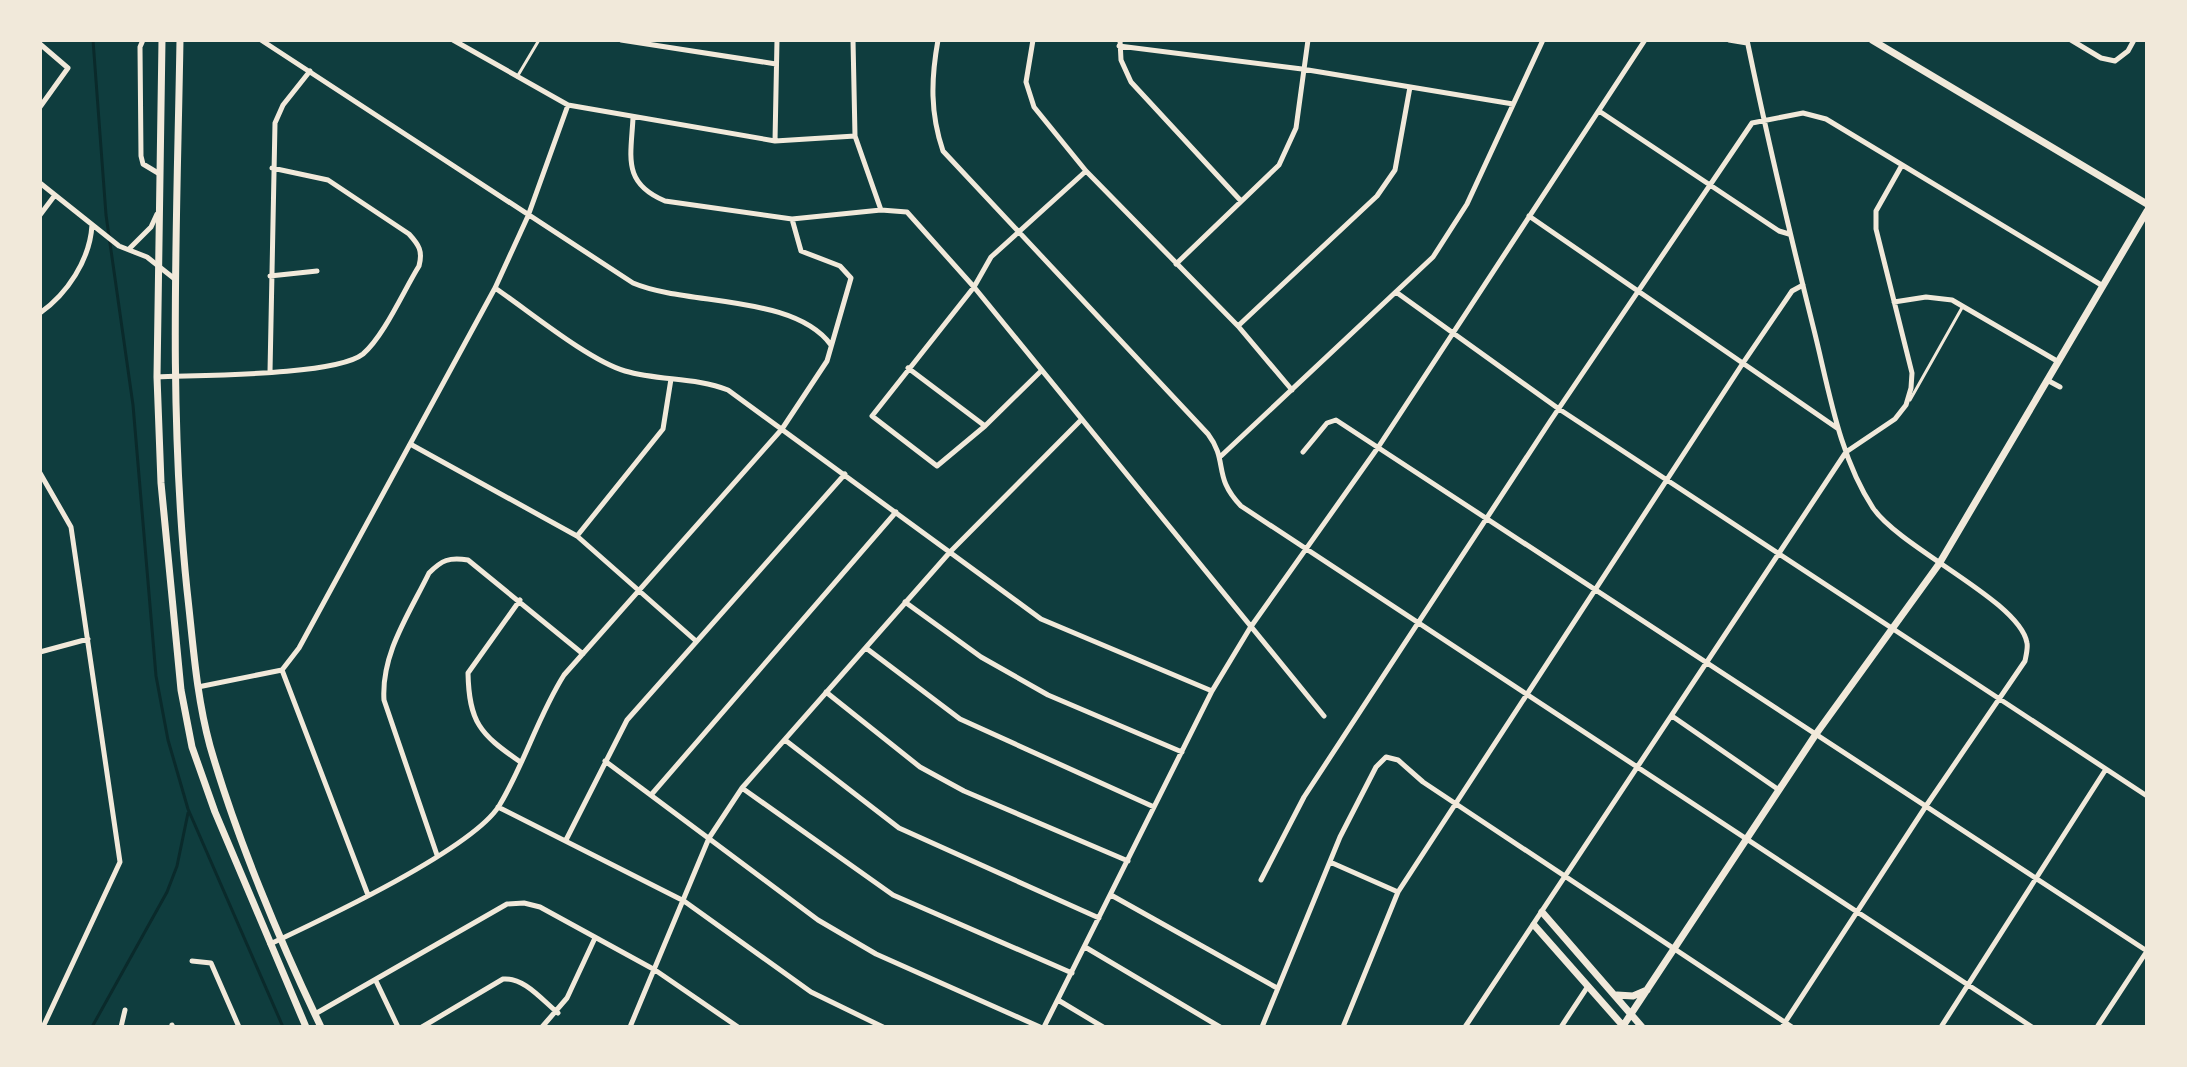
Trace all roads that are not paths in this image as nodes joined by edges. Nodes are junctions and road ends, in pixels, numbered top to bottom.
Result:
1 (143, 40) edge
2 (162, 40) edge
3 (180, 40) edge
4 (261, 40) edge
5 (453, 40) edge
6 (539, 40) edge
7 (621, 40) edge
8 (777, 40) edge
9 (853, 40) edge
10 (938, 40) edge
11 (1033, 40) edge
12 (1308, 40) edge
13 (1543, 40) edge
14 (1645, 40) edge
15 (1729, 40) edge
16 (1872, 40) edge
17 (2071, 40) edge
18 (2134, 40) edge
19 (1747, 41) edge
20 (1120, 43) edge
21 (40, 44) edge
22 (776, 64) junction
23 (1302, 69) junction
24 (310, 71) junction
25 (517, 77) junction
26 (1410, 87) junction
27 (1513, 104) junction
28 (568, 105) junction
29 (40, 107) edge
30 (1599, 111) junction
31 (633, 118) junction
32 (1765, 120) junction
33 (855, 136) junction
34 (775, 141) junction
35 (1902, 165) junction
36 (272, 168) junction
37 (1086, 171) junction
38 (158, 173) junction
39 (40, 183) edge
40 (1708, 184) junction
41 (55, 195) junction
42 (1241, 201) junction
43 (2147, 204) edge
44 (881, 210) junction
45 (2147, 211) edge
46 (158, 213) junction
47 (40, 215) edge
48 (528, 216) junction
49 (1529, 216) junction
50 (792, 219) junction
51 (95, 227) junction
52 (1019, 232) junction
53 (1789, 234) junction
54 (130, 248) junction
55 (1176, 264) junction
56 (158, 265) junction
57 (317, 271) dead end
58 (270, 276) junction
59 (176, 281) junction
60 (1803, 285) junction
61 (2103, 286) junction
62 (974, 287) junction
63 (495, 288) junction
64 (1396, 292) junction
65 (1639, 292) junction
66 (1894, 302) junction
67 (1963, 306) junction
68 (40, 313) edge
69 (1238, 326) junction
70 (1454, 331) junction
71 (831, 345) junction
72 (2057, 361) junction
73 (1743, 363) junction
74 (908, 368) junction
75 (270, 372) junction
76 (1040, 372) junction
77 (174, 376) junction
78 (157, 377) junction
79 (671, 379) junction
80 (2046, 380) junction
81 (2060, 387) dead end
82 (1292, 390) junction
83 (1906, 405) junction
84 (1559, 409) junction
85 (1081, 420) junction
86 (985, 426) junction
87 (1838, 428) junction
88 (782, 429) junction
89 (412, 445) junction
90 (1379, 446) junction
91 (1303, 452) dead end
92 (1846, 452) junction
93 (1220, 457) junction
94 (40, 473) edge
95 (845, 474) junction
96 (178, 481) junction
97 (1668, 481) junction
98 (161, 483) junction
99 (896, 512) junction
100 (1487, 517) junction
101 (577, 536) junction
102 (1307, 550) junction
103 (950, 552) junction
104 (1778, 553) junction
105 (1939, 564) junction
106 (1596, 589) junction
107 (639, 591) junction
108 (520, 600) junction
109 (905, 602) junction
110 (1420, 622) junction
111 (1250, 628) junction
112 (1892, 628) junction
113 (88, 639) junction
114 (696, 641) junction
115 (866, 648) junction
116 (40, 652) edge
117 (583, 654) junction
118 (1707, 662) junction
119 (282, 670) junction
120 (198, 687) junction
121 (1212, 691) junction
122 (826, 692) junction
123 (1526, 695) junction
124 (2000, 699) junction
125 (1324, 716) dead end
126 (1672, 716) junction
127 (1816, 734) junction
128 (785, 740) junction
129 (1182, 752) junction
130 (519, 761) junction
131 (605, 761) junction
132 (1638, 768) junction
133 (2106, 769) junction
134 (742, 788) junction
135 (1779, 790) junction
136 (651, 795) junction
137 (2147, 796) edge
138 (1456, 804) junction
139 (1926, 806) junction
140 (498, 807) junction
141 (1155, 807) junction
142 (709, 838) junction
143 (566, 840) junction
144 (1746, 840) junction
145 (437, 855) junction
146 (1128, 861) junction
147 (1330, 862) junction
148 (1565, 876) junction
149 (2038, 879) junction
150 (1261, 880) dead end
151 (1398, 892) junction
152 (368, 895) junction
153 (1111, 895) junction
154 (684, 901) junction
155 (1542, 912) junction
156 (1859, 912) junction
157 (1099, 918) junction
158 (1534, 925) junction
159 (595, 938) junction
160 (281, 939) junction
161 (270, 944) junction
162 (1085, 947) junction
163 (1675, 949) junction
164 (2147, 951) edge
165 (192, 961) dead end
166 (655, 970) junction
167 (1072, 973) junction
168 (376, 981) junction
169 (1968, 985) junction
170 (1588, 986) junction
171 (1277, 988) junction
172 (1649, 989) junction
173 (1615, 994) junction
174 (1058, 1000) junction
175 (125, 1010) dead end
176 (558, 1013) junction
177 (314, 1014) junction
178 (1634, 1014) junction
179 (1784, 1025) edge
180 (1624, 1026) edge
181 (43, 1027) edge
182 (121, 1027) edge
183 (239, 1027) edge
184 (306, 1027) edge
185 (321, 1027) edge
186 (398, 1027) edge
187 (422, 1027) edge
188 (542, 1027) edge
189 (630, 1027) edge
190 (738, 1027) edge
191 (883, 1027) edge
192 (1042, 1027) edge
193 (1103, 1027) edge
194 (1220, 1027) edge
195 (1262, 1027) edge
196 (1343, 1027) edge
197 (1465, 1027) edge
198 (1561, 1027) edge
199 (1642, 1027) edge
200 (1792, 1027) edge
201 (1941, 1027) edge
202 (2032, 1027) edge
203 (2097, 1027) edge

1 - 38 street
2 - 38 main road
3 - 59 main road
4 - 24 street
5 - 25 street
6 - 25 lane
7 - 22 street
8 - 22 street
9 - 33 street
10 - 52 street
11 - 37 street
12 - 23 street
13 - 27 street
14 - 30 street
15 - 19 street
16 - 43 main road
17 - 18 street
19 - 32 street
20 - 23 street
20 - 42 street
21 - 29 street
22 - 34 street
23 - 26 street
23 - 42 street
24 - 36 street
24 - 48 street
25 - 28 street
26 - 27 street
26 - 69 street
27 - 64 street
28 - 31 street
28 - 48 street
30 - 40 street
30 - 49 street
31 - 34 street
31 - 50 street
32 - 35 street
32 - 40 street
32 - 53 street
33 - 34 street
33 - 44 street
35 - 61 street
35 - 66 street
36 - 58 street
36 - 75 street
37 - 52 street
37 - 55 street
38 - 46 main road
39 - 41 street
40 - 53 street
40 - 65 street
41 - 47 street
41 - 51 street
42 - 55 street
44 - 50 street
44 - 62 street
45 - 61 main road
46 - 54 street
46 - 56 main road
48 - 63 street
48 - 71 street
49 - 65 street
49 - 70 street
50 - 71 street
51 - 54 street
51 - 68 street
52 - 62 street
52 - 93 street
53 - 60 street
54 - 56 street
55 - 69 street
56 - 59 street
56 - 78 main road
57 - 58 street
58 - 75 street
59 - 77 main road
60 - 73 street
60 - 87 street
61 - 72 main road
62 - 74 street
62 - 76 street
63 - 79 street
63 - 89 street
64 - 70 street
64 - 82 street
65 - 73 street
65 - 84 street
66 - 67 street
66 - 83 street
67 - 72 street
67 - 83 lane
69 - 82 street
70 - 84 street
70 - 90 street
71 - 88 street
72 - 80 main road
73 - 87 street
73 - 97 street
74 - 86 street
74 - 86 street
75 - 77 street
76 - 85 street
76 - 86 street
77 - 78 street
77 - 96 main road
78 - 98 main road
79 - 88 street
79 - 101 street
80 - 81 street
80 - 105 main road
82 - 93 street
83 - 92 street
84 - 97 street
84 - 100 street
85 - 103 street
85 - 111 street
87 - 92 street
88 - 95 street
88 - 107 street
89 - 101 street
89 - 119 street
90 - 91 street
90 - 100 street
90 - 102 street
92 - 104 street
92 - 105 street
93 - 102 street
94 - 113 street
95 - 99 street
95 - 114 street
96 - 98 main road
96 - 120 main road
97 - 104 street
97 - 106 street
98 - 161 main road
99 - 103 street
99 - 136 street
100 - 106 street
100 - 110 street
101 - 107 street
102 - 110 street
102 - 111 street
103 - 109 street
103 - 121 street
104 - 112 street
104 - 118 street
105 - 112 main road
105 - 124 street
106 - 118 street
106 - 123 street
107 - 114 street
107 - 117 street
108 - 117 street
108 - 130 street
108 - 145 street
109 - 115 street
109 - 129 street
110 - 123 street
110 - 150 street
111 - 121 street
111 - 125 street
112 - 124 street
112 - 127 main road
113 - 116 street
113 - 181 street
114 - 131 street
115 - 122 street
115 - 141 street
117 - 130 street
118 - 126 street
118 - 127 street
119 - 120 street
119 - 152 street
120 - 160 main road
121 - 129 street
122 - 128 street
122 - 146 street
123 - 132 street
123 - 138 street
124 - 133 street
124 - 139 street
126 - 132 street
126 - 135 street
127 - 135 main road
127 - 139 street
128 - 134 street
128 - 157 street
129 - 141 street
130 - 140 street
131 - 136 street
131 - 143 street
132 - 144 street
132 - 148 street
133 - 137 street
133 - 149 street
134 - 142 street
134 - 167 street
135 - 144 main road
136 - 142 street
138 - 147 street
138 - 148 street
138 - 151 street
139 - 149 street
139 - 156 street
140 - 143 street
140 - 145 street
141 - 146 street
142 - 154 street
142 - 192 street
143 - 154 street
144 - 156 street
144 - 163 main road
145 - 152 street
146 - 153 street
147 - 151 street
147 - 171 street
148 - 155 street
148 - 163 street
149 - 164 street
149 - 169 street
151 - 196 street
152 - 160 street
153 - 157 street
153 - 171 street
154 - 166 street
154 - 191 street
155 - 158 street
155 - 173 main road
156 - 169 street
156 - 179 street
157 - 162 street
158 - 170 main road
158 - 197 street
159 - 166 street
159 - 168 street
159 - 176 street
160 - 161 street
160 - 177 main road
161 - 184 main road
162 - 167 street
162 - 194 street
163 - 172 main road
163 - 179 street
164 - 203 street
165 - 183 street
166 - 189 street
166 - 190 street
167 - 174 street
168 - 177 street
168 - 186 street
169 - 201 street
169 - 202 street
170 - 180 main road
170 - 198 street
171 - 195 street
172 - 173 main road
172 - 178 main road
173 - 178 main road
174 - 192 street
174 - 193 street
175 - 182 street
176 - 187 street
176 - 188 street
177 - 185 main road
178 - 180 main road
178 - 199 main road
179 - 200 street

